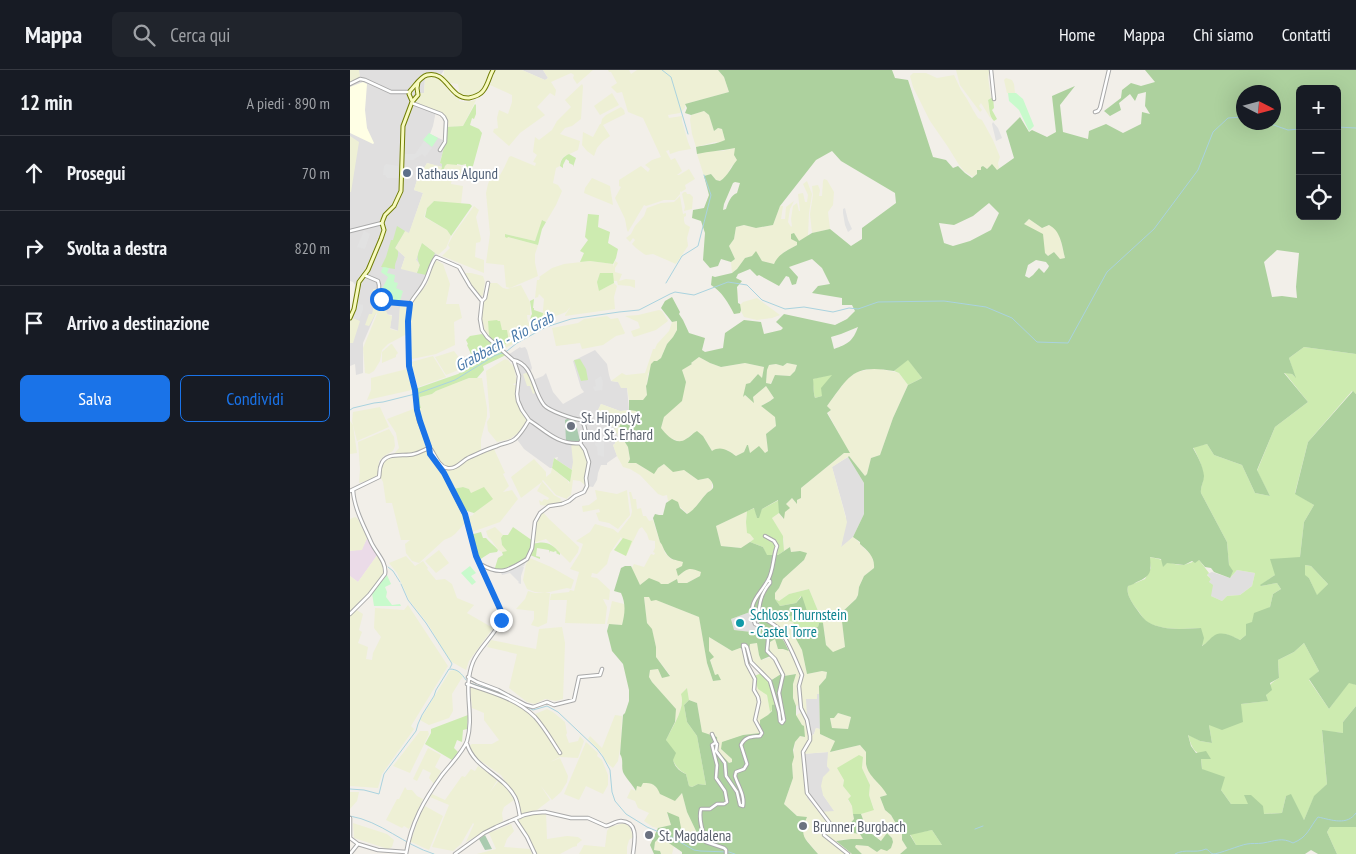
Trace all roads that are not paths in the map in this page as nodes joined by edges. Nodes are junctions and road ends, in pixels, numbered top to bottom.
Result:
1 (493, 70) edge
2 (991, 70) edge
3 (1109, 70) edge
4 (418, 82) junction
5 (350, 84) edge
6 (418, 91) junction
7 (411, 94) junction
8 (994, 99) dead end
9 (412, 102) junction
10 (1095, 112) dead end
11 (440, 150) dead end
12 (382, 222) junction
13 (350, 231) edge
14 (364, 275) junction
15 (488, 283) dead end
16 (482, 301) junction
17 (410, 304) junction
18 (350, 318) edge
19 (513, 360) junction
20 (529, 420) junction
21 (580, 443) junction
22 (430, 448) junction
23 (351, 491) edge
24 (765, 536) dead end
25 (481, 565) junction
26 (768, 580) junction
27 (350, 614) edge
28 (602, 669) dead end
29 (468, 677) junction
30 (467, 684) junction
31 (712, 734) dead end
32 (466, 743) junction
33 (716, 743) junction
34 (560, 753) dead end
35 (520, 817) junction
36 (350, 818) edge
37 (515, 819) junction
38 (358, 844) junction
39 (406, 853) edge
40 (726, 853) edge
41 (350, 854) edge
42 (455, 854) edge
43 (536, 854) edge
44 (633, 854) edge
45 (848, 854) edge

1 - 4 main road
2 - 8 street
3 - 10 street
4 - 6 main road
4 - 7 main road
5 - 7 street
6 - 7 main road
6 - 7 main road
7 - 9 main road
9 - 11 street
9 - 12 main road
12 - 13 street
12 - 14 main road
14 - 17 street
14 - 18 main road
15 - 16 street
16 - 17 street
16 - 19 street
17 - 22 street
19 - 20 street
19 - 21 street
20 - 21 street
20 - 22 street
21 - 25 street
22 - 23 street
22 - 25 street
23 - 27 street
24 - 26 street
25 - 29 street
26 - 33 street
26 - 45 street
28 - 29 street
29 - 30 street
30 - 32 street
30 - 34 street
31 - 33 street
32 - 35 street
32 - 39 street
33 - 40 street
35 - 37 street
35 - 44 street
36 - 38 street
37 - 42 street
37 - 43 street
38 - 39 street
38 - 41 street

